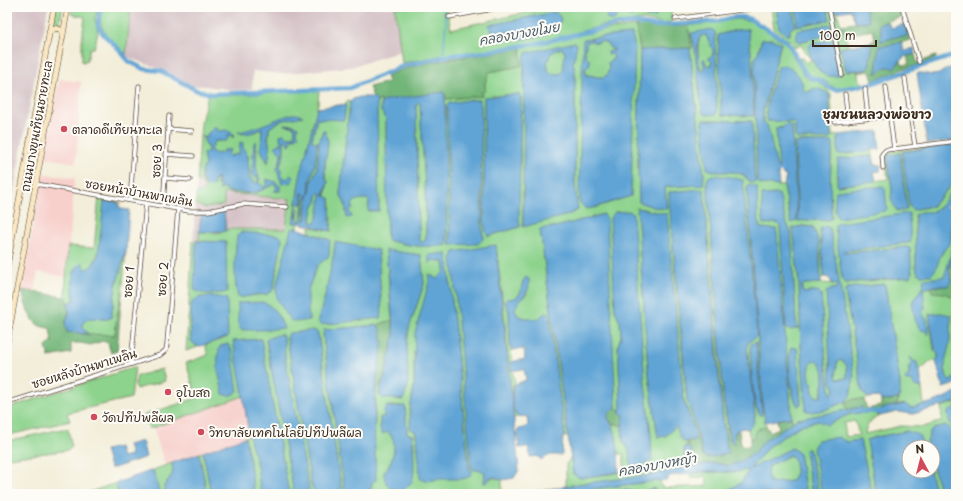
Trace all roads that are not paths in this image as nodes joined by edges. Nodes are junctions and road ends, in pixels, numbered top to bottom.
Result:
1 (54, 7) edge
2 (68, 7) edge
3 (499, 7) edge
4 (762, 7) edge
5 (829, 7) edge
6 (902, 7) edge
7 (487, 8) edge
8 (726, 9) edge
9 (449, 17) dead end
10 (675, 19) dead end
11 (49, 32) junction
12 (63, 33) junction
13 (919, 62) dead end
14 (842, 76) dead end
15 (905, 78) dead end
16 (139, 86) dead end
17 (886, 87) dead end
18 (865, 89) dead end
19 (845, 94) dead end
20 (910, 114) junction
21 (169, 116) dead end
22 (889, 116) junction
23 (868, 118) junction
24 (848, 121) junction
25 (835, 122) dead end
26 (168, 129) junction
27 (192, 131) dead end
28 (956, 141) edge
29 (915, 146) junction
30 (894, 149) junction
31 (166, 154) junction
32 (193, 156) dead end
33 (883, 168) dead end
34 (165, 178) junction
35 (190, 180) dead end
36 (36, 184) junction
37 (130, 200) junction
38 (146, 203) junction
39 (163, 206) junction
40 (287, 207) dead end
41 (178, 209) junction
42 (7, 267) edge
43 (7, 343) edge
44 (166, 350) joint
45 (131, 364) junction
46 (7, 403) edge

1 - 11 main road, ถนนบางขุนเทียนชายทะเล
2 - 12 main road, ถนนบางขุนเทียนชายทะเล
3 - 7 street
4 - 8 street
5 - 14 street
6 - 13 street
7 - 9 street
8 - 10 street
11 - 12 main road
11 - 42 main road, ถนนบางขุนเทียนชายทะเล
12 - 36 main road, ถนนบางขุนเทียนชายทะเล
15 - 20 street
16 - 37 street
17 - 22 street
18 - 23 street
19 - 24 street
20 - 22 street
20 - 29 street
21 - 26 street, ซอย 3
22 - 23 street
22 - 30 street
23 - 24 street
24 - 25 street
26 - 27 street
26 - 31 street, ซอย 3
28 - 29 street
29 - 30 street
30 - 33 street
31 - 32 street
31 - 34 street, ซอย 3
34 - 35 street
34 - 39 street, ซอย 3
36 - 37 street, ซอยหน้าบ้านพาเพลิน
36 - 43 main road, ถนนบางขุนเทียนชายทะเล
37 - 38 street, ซอยหน้าบ้านพาเพลิน
38 - 39 street, ซอยหน้าบ้านพาเพลิน
38 - 45 street, ซอย 1
39 - 41 street, ซอยหน้าบ้านพาเพลิน
40 - 41 street, ซอยหน้าบ้านพาเพลิน
41 - 44 street, ซอย 2
44 - 45 street, ซอยหลังบ้านพาเพลิน
45 - 46 street, ซอยหลังบ้านพาเพลิน

